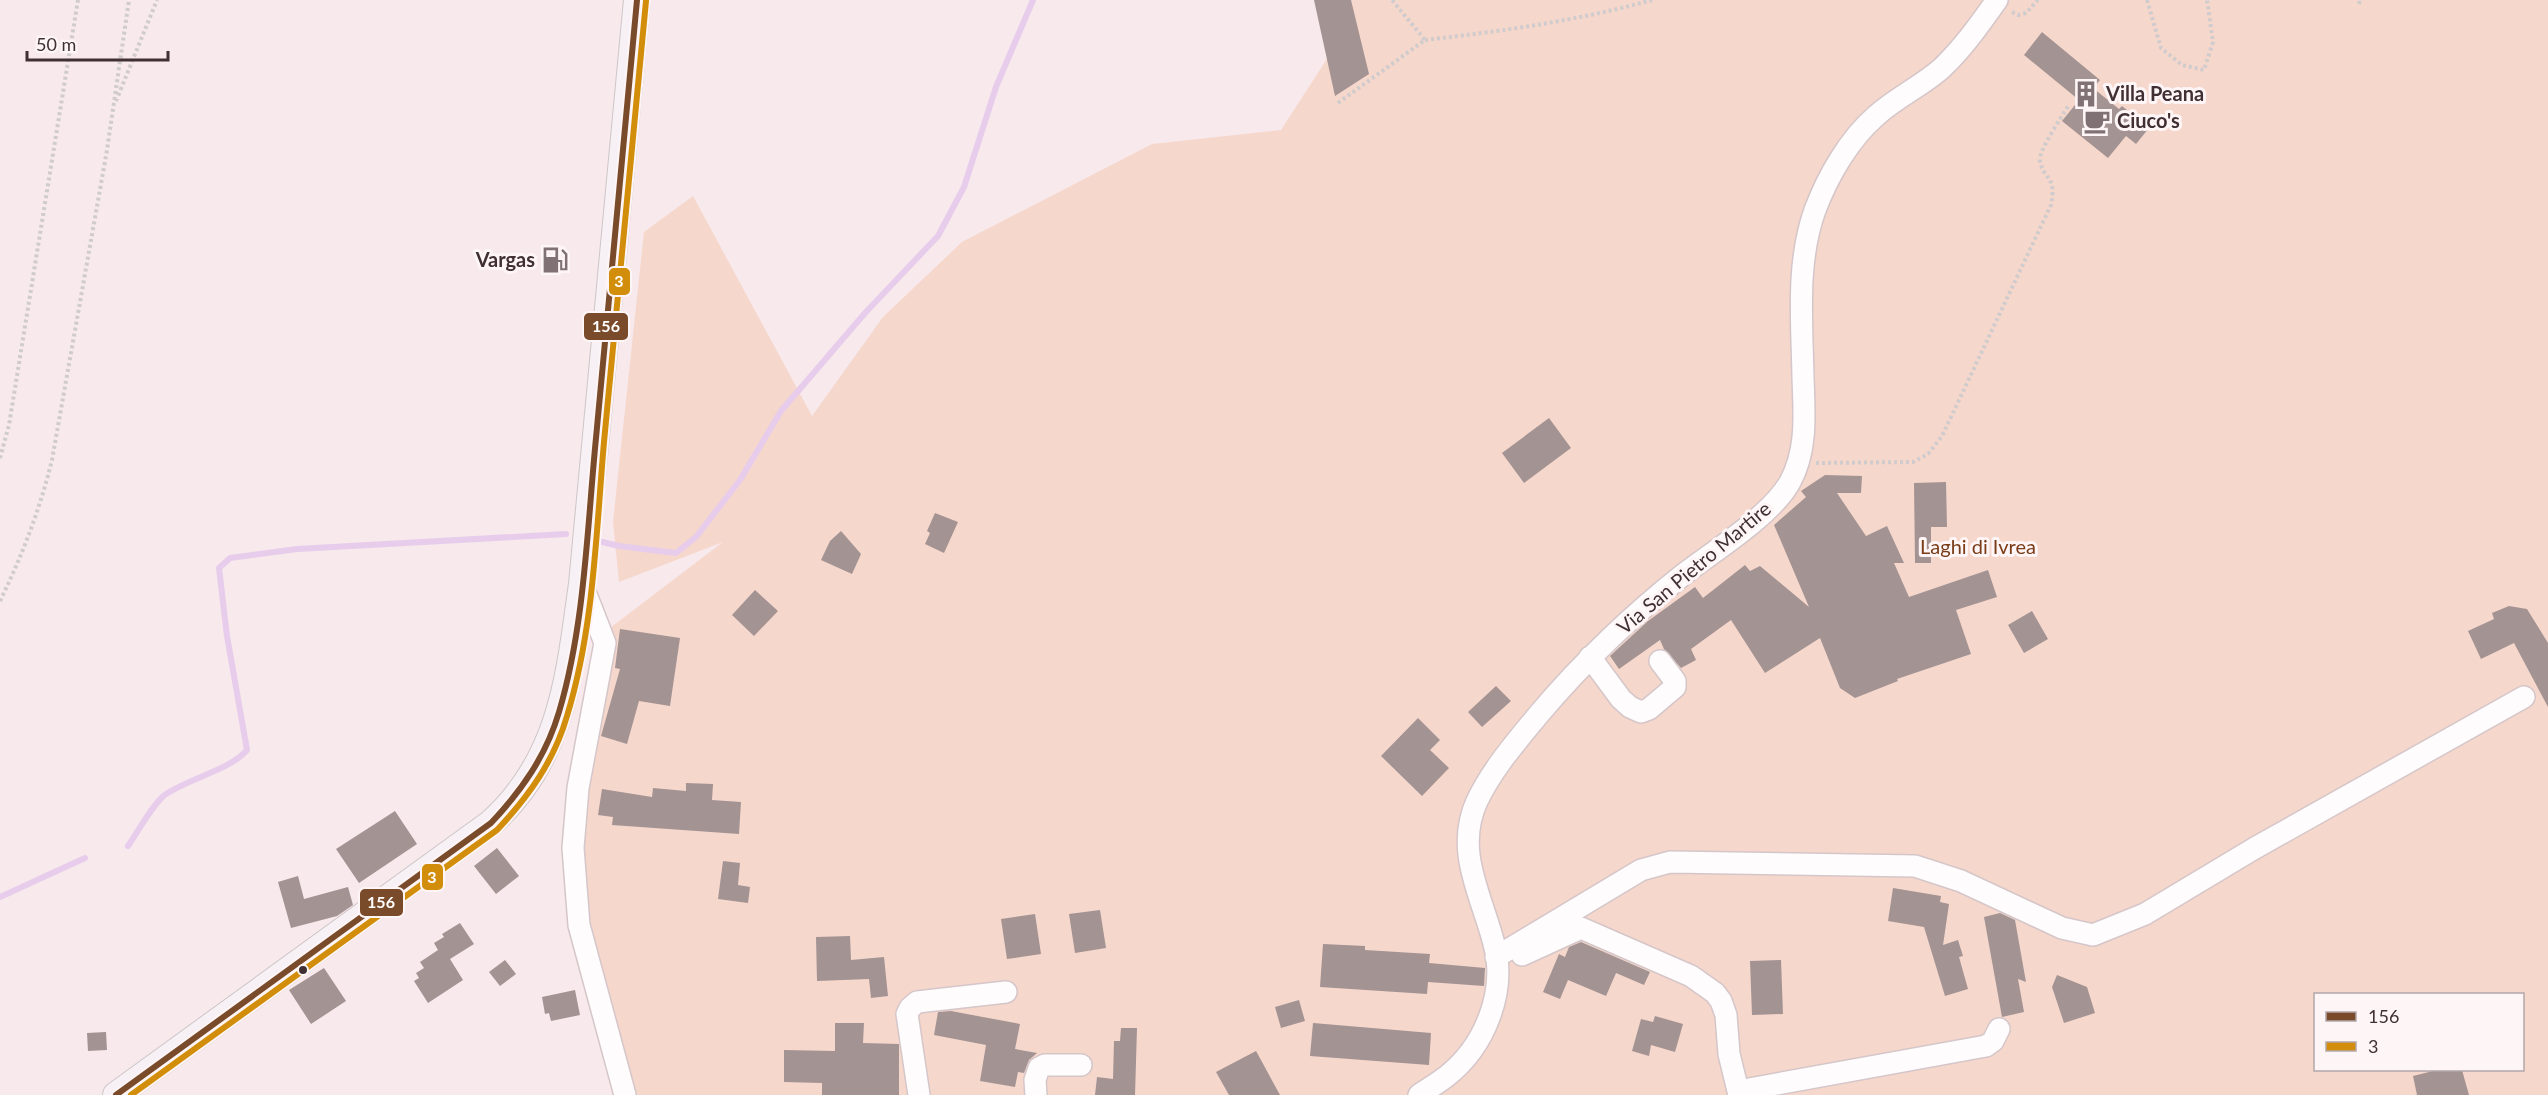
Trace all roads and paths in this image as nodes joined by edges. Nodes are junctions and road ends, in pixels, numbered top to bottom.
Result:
1 (78, 0) edge
2 (129, 0) edge
3 (157, 0) edge
4 (637, 0) edge
5 (1392, 0) edge
6 (1652, 0) edge
7 (1997, 0) edge
8 (2038, 0) edge
9 (2147, 0) edge
10 (2207, 0) edge
11 (2018, 15) dead end
12 (1425, 40) junction
13 (1338, 103) dead end
14 (2068, 106) dead end
15 (113, 107) junction
16 (0, 458) edge
17 (1797, 463) junction
18 (582, 584) junction
19 (0, 601) edge
20 (1590, 657) junction
21 (1660, 661) dead end
22 (2524, 697) dead end
23 (1497, 962) junction
24 (1006, 992) dead end
25 (2000, 1029) dead end
26 (1081, 1065) dead end
27 (1738, 1093) edge
28 (116, 1095) edge
29 (625, 1095) edge
30 (919, 1095) edge
31 (1036, 1095) edge
32 (1419, 1095) edge

1 - 16 path
2 - 15 path
3 - 15 path
4 - 18 main road
5 - 12 path
6 - 12 path
7 - 17 street, Via San Pietro Martire
8 - 11 path
9 - 10 path
12 - 13 path
14 - 17 path
15 - 19 path
17 - 20 street, Via San Pietro Martire
18 - 28 main road
18 - 29 street
20 - 21 street
20 - 23 street, Via San Pietro Martire
22 - 23 street
23 - 27 street
23 - 32 street, Via San Pietro Martire
24 - 30 street
25 - 27 street
26 - 31 street

